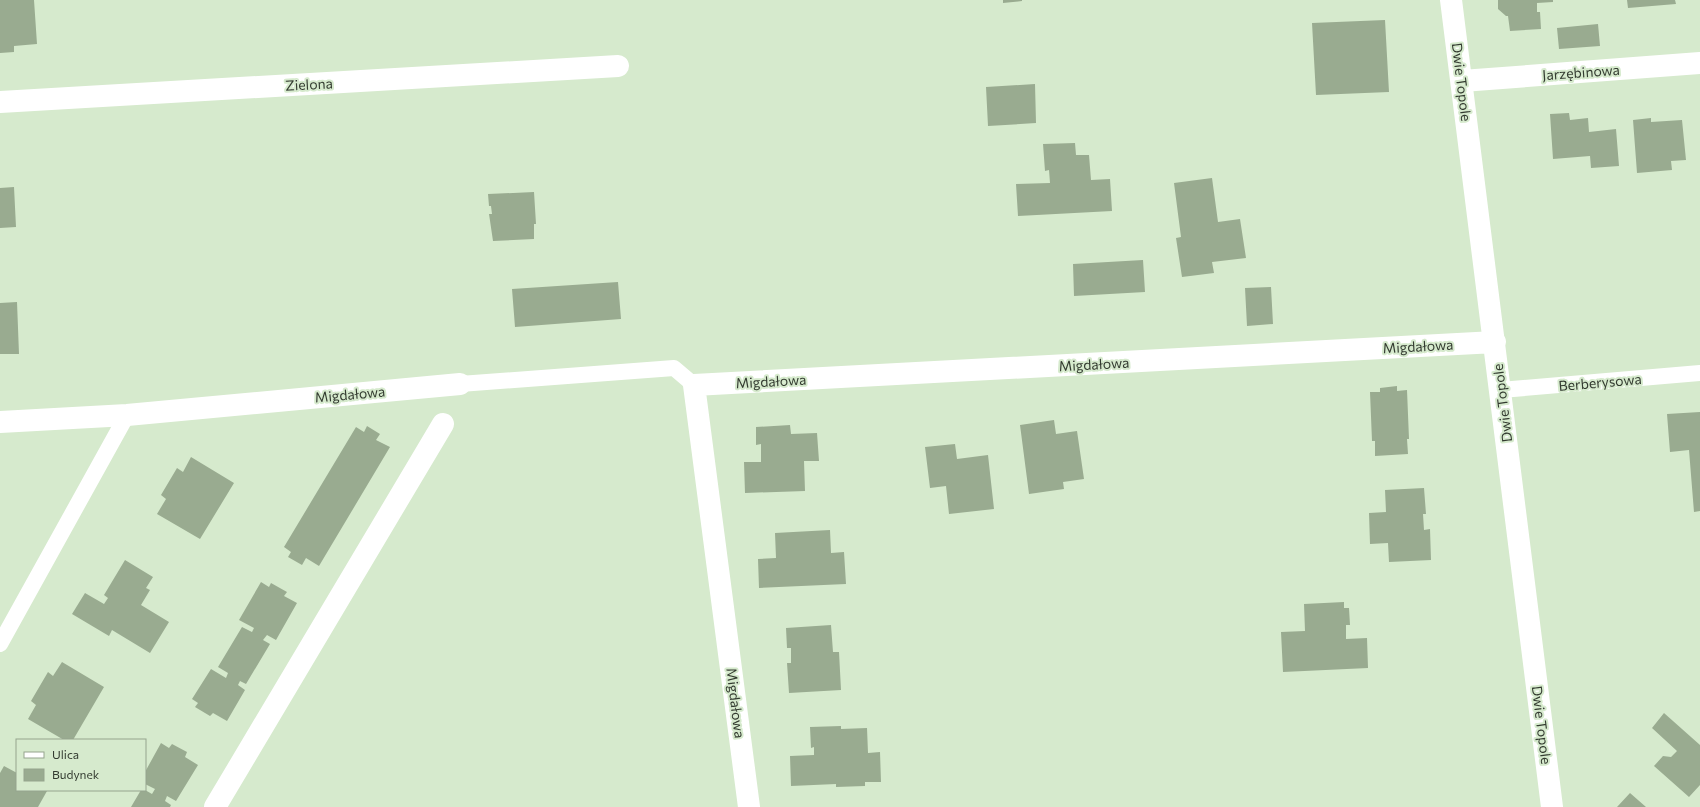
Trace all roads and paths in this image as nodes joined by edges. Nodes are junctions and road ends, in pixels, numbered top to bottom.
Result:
1 (1451, 0) edge
2 (1700, 63) edge
3 (618, 66) dead end
4 (1462, 81) junction
5 (0, 102) edge
6 (1495, 342) junction
7 (1700, 373) edge
8 (460, 384) joint
9 (694, 385) junction
10 (1500, 390) junction
11 (127, 415) junction
12 (0, 422) edge
13 (443, 424) dead end
14 (0, 644) edge
15 (215, 807) edge
16 (749, 807) edge
17 (1552, 807) edge

1 - 4 street, Dwie Topole
2 - 4 street, Jarzębinowa
3 - 5 street, Zielona
4 - 6 street, Dwie Topole
6 - 9 street, Migdałowa
6 - 10 street, Dwie Topole
7 - 10 lane, Berberysowa
8 - 9 lane, Migdałowa
8 - 11 street, Migdałowa
9 - 16 street, Migdałowa
10 - 17 street, Dwie Topole
11 - 12 street, Migdałowa
11 - 14 lane
13 - 15 street

